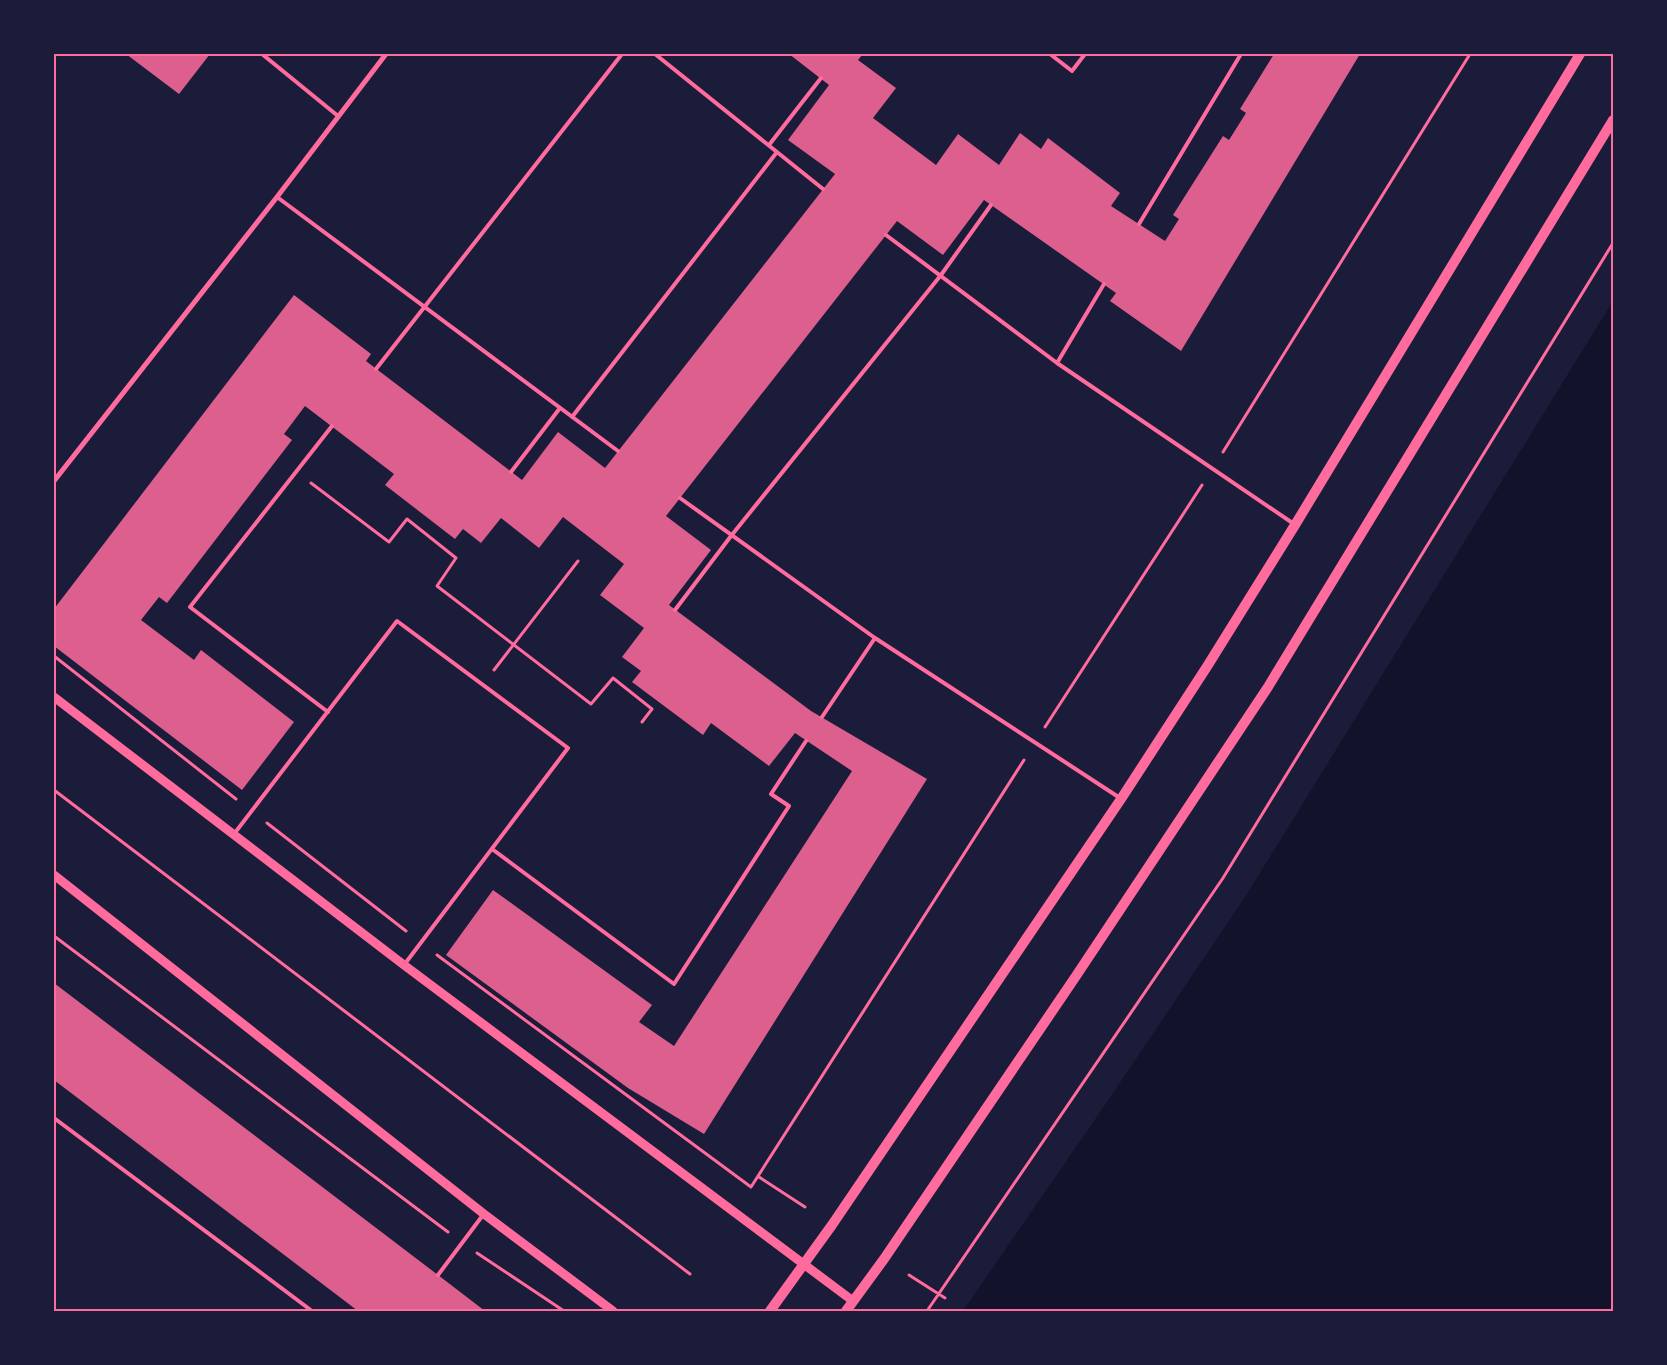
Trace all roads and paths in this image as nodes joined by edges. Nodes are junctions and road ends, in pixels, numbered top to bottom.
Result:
1 (262, 54) edge
2 (386, 54) edge
3 (622, 54) edge
4 (655, 54) edge
5 (1050, 54) edge
6 (1085, 54) edge
7 (1240, 54) edge
8 (1470, 54) edge
9 (1580, 54) edge
10 (821, 78) dead end
11 (338, 116) junction
12 (1613, 120) edge
13 (769, 145) junction
14 (777, 152) junction
15 (823, 189) dead end
16 (277, 197) junction
17 (991, 205) dead end
18 (1139, 224) dead end
19 (886, 235) dead end
20 (1613, 243) edge
21 (941, 275) junction
22 (1104, 284) dead end
23 (424, 307) junction
24 (1057, 363) junction
25 (376, 369) dead end
26 (560, 408) junction
27 (572, 417) junction
28 (332, 426) dead end
29 (618, 451) dead end
30 (1212, 469) junction
31 (296, 472) junction
32 (511, 472) dead end
33 (54, 482) edge
34 (680, 498) dead end
35 (1295, 525) junction
36 (731, 536) junction
37 (578, 561) dead end
38 (675, 610) dead end
39 (875, 638) junction
40 (513, 645) junction
41 (54, 656) edge
42 (498, 665) dead end
43 (54, 697) edge
44 (328, 712) junction
45 (822, 717) dead end
46 (642, 722) dead end
47 (806, 741) dead end
48 (1035, 742) junction
49 (54, 790) edge
50 (1121, 799) junction
51 (252, 811) junction
52 (233, 835) junction
53 (492, 849) junction
54 (54, 875) edge
55 (54, 936) edge
56 (421, 943) junction
57 (404, 965) junction
58 (54, 1118) edge
59 (758, 1177) junction
60 (805, 1207) dead end
61 (484, 1214) junction
62 (462, 1243) junction
63 (804, 1264) junction
64 (690, 1274) dead end
65 (438, 1275) dead end
66 (909, 1275) dead end
67 (939, 1294) junction
68 (945, 1298) dead end
69 (853, 1301) junction
70 (312, 1311) edge
71 (564, 1311) edge
72 (613, 1311) edge
73 (770, 1311) edge
74 (846, 1311) edge
75 (927, 1311) edge

1 - 11 lane
2 - 11 street
3 - 23 lane
4 - 13 lane
5 - 6 lane
7 - 18 lane
8 - 30 path
9 - 35 main road
10 - 13 lane
11 - 16 street
12 - 69 main road
13 - 14 lane
14 - 15 lane
14 - 27 lane
16 - 23 lane
16 - 33 street
17 - 21 lane
19 - 21 lane
20 - 67 path
21 - 24 lane
21 - 36 lane
22 - 24 lane
23 - 25 lane
23 - 26 lane
24 - 30 lane
26 - 27 lane
26 - 32 lane
27 - 29 lane
28 - 31 lane
30 - 35 lane
30 - 48 path
31 - 40 path
31 - 44 lane
34 - 36 lane
35 - 50 main road
36 - 38 lane
36 - 39 lane
37 - 40 path
39 - 45 lane
39 - 48 lane
40 - 42 path
40 - 46 path
41 - 51 path
43 - 52 street
44 - 51 lane
44 - 53 lane
47 - 53 lane
48 - 50 lane
48 - 59 path
49 - 64 path
50 - 63 main road
51 - 52 lane
51 - 56 path
52 - 57 street
53 - 56 lane
54 - 61 street
55 - 62 path
56 - 57 lane
56 - 59 path
57 - 63 street
58 - 70 lane
59 - 60 path
61 - 62 lane
61 - 72 street
62 - 65 lane
62 - 71 path
63 - 69 street
63 - 73 main road
66 - 67 path
67 - 68 path
67 - 75 path
69 - 74 main road

